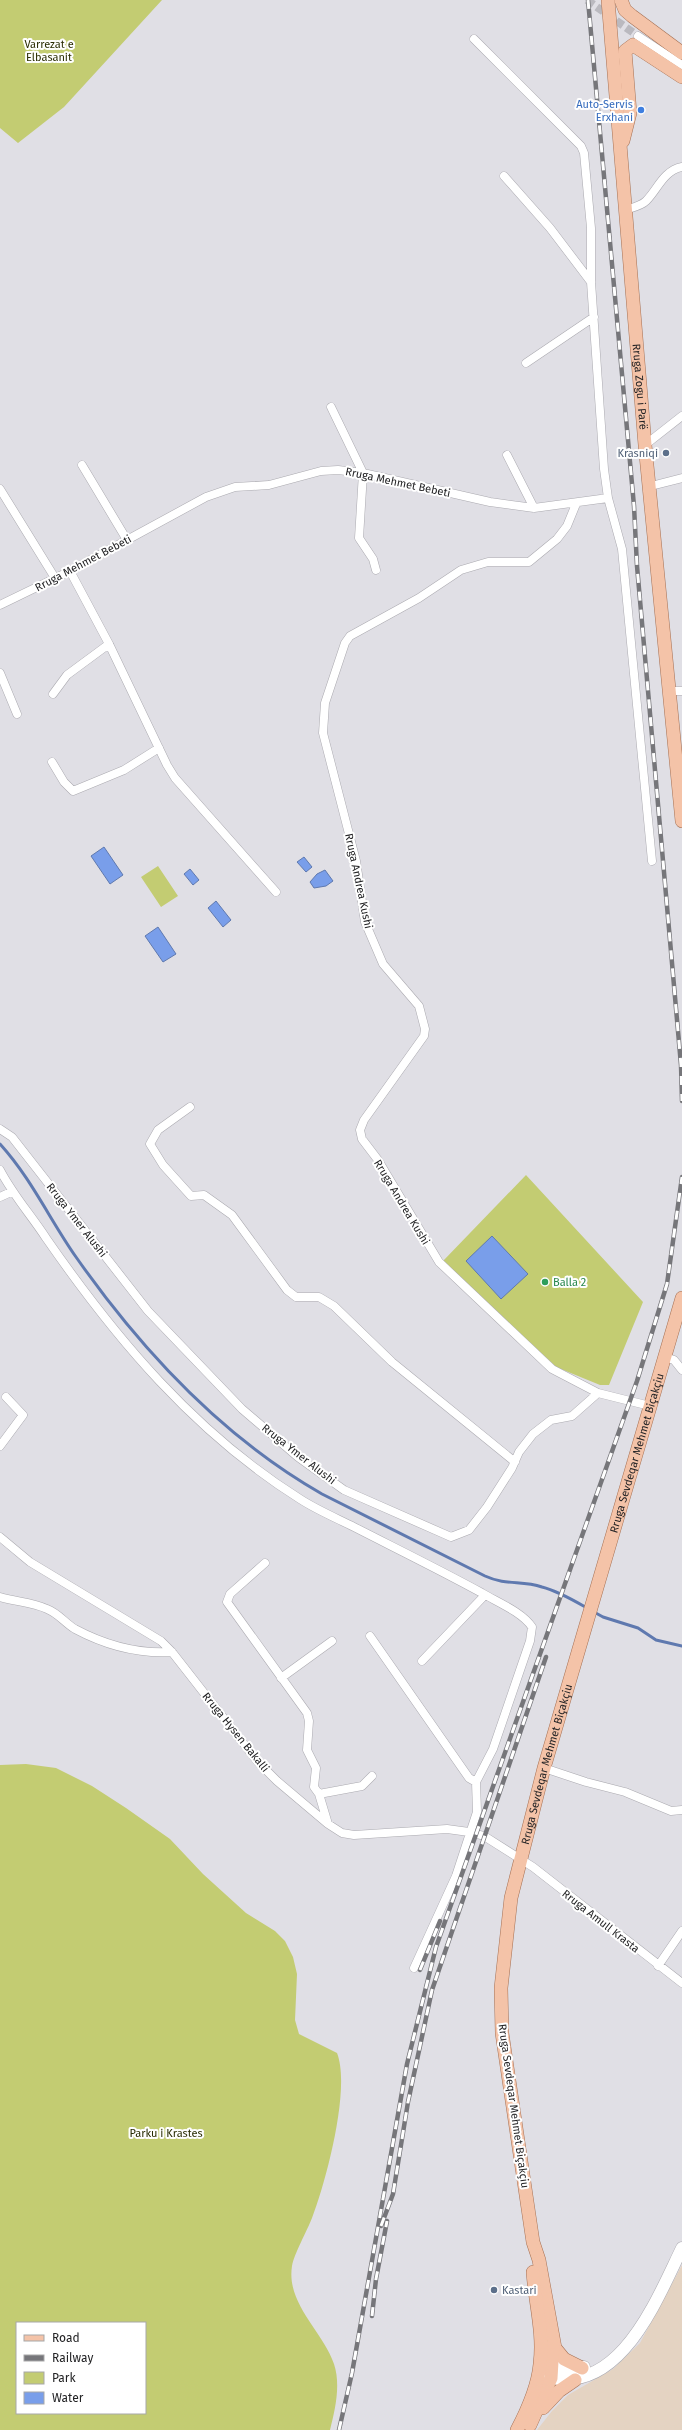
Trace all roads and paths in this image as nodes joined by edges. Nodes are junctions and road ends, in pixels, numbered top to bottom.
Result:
1 (608, 0) edge
2 (621, 0) edge
3 (638, 36) tunnel mouth
4 (474, 39) dead end
5 (682, 52) edge
6 (682, 65) edge
7 (682, 77) edge
8 (620, 152) junction
9 (682, 167) edge
10 (504, 176) dead end
11 (625, 210) junction
12 (591, 282) junction
13 (594, 317) junction
14 (526, 363) dead end
15 (331, 408) dead end
16 (682, 416) edge
17 (645, 445) junction
18 (507, 455) dead end
19 (82, 465) dead end
20 (363, 474) junction
21 (682, 478) edge
22 (651, 486) junction
23 (0, 489) edge
24 (608, 498) junction
25 (576, 504) junction
26 (534, 508) junction
27 (127, 540) junction
28 (376, 570) dead end
29 (70, 571) junction
30 (55, 578) junction
31 (0, 605) edge
32 (109, 644) junction
33 (0, 673) edge
34 (676, 691) edge
35 (53, 694) dead end
36 (17, 714) dead end
37 (159, 748) junction
38 (52, 762) dead end
39 (682, 821) edge
40 (652, 861) dead end
41 (276, 892) dead end
42 (190, 1107) dead end
43 (0, 1129) edge
44 (0, 1170) edge
45 (11, 1192) junction
46 (0, 1197) edge
47 (682, 1298) edge
48 (665, 1357) junction
49 (682, 1370) edge
50 (598, 1392) junction
51 (6, 1397) dead end
52 (650, 1406) junction
53 (0, 1446) edge
54 (515, 1462) junction
55 (0, 1537) edge
56 (265, 1563) dead end
57 (485, 1595) junction
58 (0, 1597) edge
59 (370, 1636) dead end
60 (332, 1641) dead end
61 (172, 1652) junction
62 (422, 1662) dead end
63 (281, 1678) junction
64 (544, 1768) junction
65 (372, 1776) dead end
66 (476, 1782) junction
67 (319, 1794) junction
68 (682, 1810) edge
69 (328, 1824) junction
70 (469, 1832) junction
71 (521, 1858) junction
72 (682, 1931) edge
73 (658, 1966) junction
74 (414, 1968) dead end
75 (682, 1983) edge
76 (533, 2242) junction
77 (682, 2248) edge
78 (553, 2338) junction
79 (614, 2358) junction
80 (582, 2368) junction
81 (546, 2370) junction
82 (575, 2380) junction
83 (528, 2428) edge
84 (517, 2430) edge

1 - 8 main road, Rruga Zogu i Parë
2 - 5 main road
3 - 6 street
4 - 12 street
7 - 8 main road
8 - 11 main road, Rruga Zogu i Parë
9 - 11 street
10 - 12 street
11 - 17 main road, Rruga Zogu i Parë
12 - 13 street
13 - 14 street
13 - 24 street
15 - 20 street
16 - 17 street
17 - 22 main road, Rruga Zogu i Parë
18 - 26 street
19 - 27 street
20 - 26 street, Rruga Mehmet Bebeti
20 - 27 street, Rruga Mehmet Bebeti
20 - 28 street
21 - 22 street
22 - 34 main road, Rruga Zogu i Parë
23 - 30 street
24 - 25 street, Rruga Mehmet Bebeti
24 - 40 street
25 - 26 street, Rruga Mehmet Bebeti
25 - 50 street, Rruga Andrea Kushi
27 - 29 street, Rruga Mehmet Bebeti
29 - 30 street, Rruga Mehmet Bebeti
29 - 32 street
30 - 31 street, Rruga Mehmet Bebeti
32 - 35 street
32 - 37 street
33 - 36 street
34 - 39 main road, Rruga Zogu i Parë
37 - 38 street
37 - 41 street
42 - 54 street
43 - 54 street, Rruga Ymer Alushi
44 - 45 street
45 - 46 street
45 - 57 street
47 - 48 main road, Rruga Sevdeqar Mehmet Biçakçiu
48 - 49 street
48 - 52 main road, Rruga Sevdeqar Mehmet Biçakçiu
50 - 52 street
50 - 54 street, Rruga Ymer Alushi
51 - 53 street
52 - 64 main road, Rruga Sevdeqar Mehmet Biçakçiu
55 - 61 street, Rruga Hysen Bakalli
56 - 63 street
57 - 62 street
57 - 66 street
58 - 61 street
59 - 66 street
60 - 63 street
61 - 69 street, Rruga Hysen Bakalli
63 - 67 street
64 - 68 street
64 - 71 main road, Rruga Sevdeqar Mehmet Biçakçiu
65 - 67 street
66 - 70 street
67 - 69 street
69 - 70 street, Rruga Hysen Bakalli
70 - 71 street, Rruga Hysen Bakalli
70 - 74 street
71 - 73 street, Rruga Amull Krasta
71 - 76 main road, Rruga Sevdeqar Mehmet Biçakçiu
72 - 73 street
73 - 75 street, Rruga Amull Krasta
76 - 78 main road
76 - 81 main road
77 - 79 main road
78 - 80 main road
78 - 81 main road
79 - 80 main road
79 - 82 main road
80 - 81 main road
81 - 82 main road
81 - 83 main road
81 - 84 main road
82 - 83 main road

